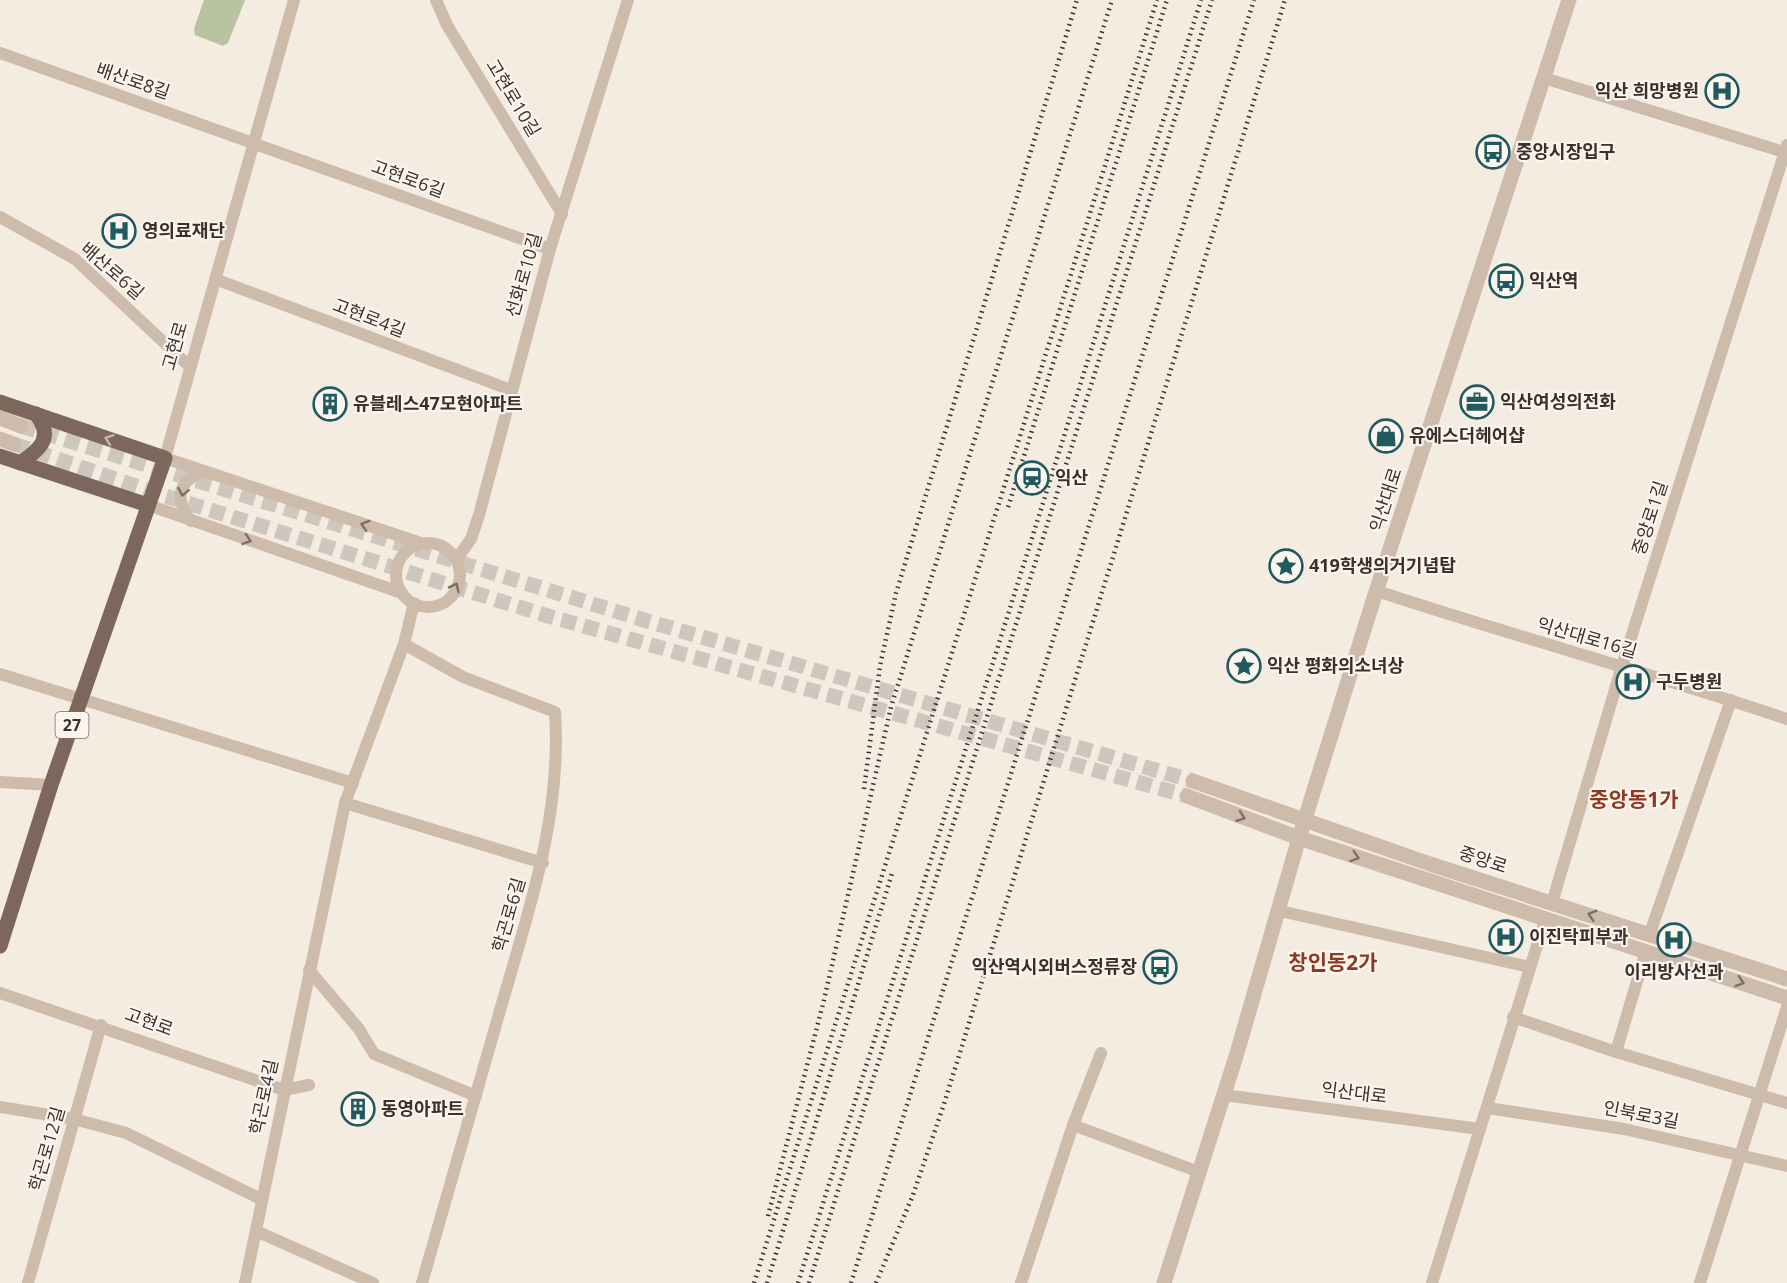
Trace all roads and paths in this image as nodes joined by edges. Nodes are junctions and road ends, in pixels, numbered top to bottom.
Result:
1 (294, 0) edge
2 (436, 0) edge
3 (628, 0) edge
4 (1569, 0) edge
5 (0, 53) edge
6 (1544, 78) junction
7 (253, 143) junction
8 (1786, 150) edge
9 (562, 214) junction
10 (0, 217) edge
11 (550, 249) junction
12 (215, 279) junction
13 (189, 366) junction
14 (511, 390) junction
15 (0, 402) edge
16 (36, 414) junction
17 (0, 418) edge
18 (21, 426) tunnel mouth
19 (0, 456) edge
20 (165, 458) junction
21 (20, 463) junction
22 (205, 472) junction
23 (148, 506) junction
24 (191, 521) junction
25 (421, 543) junction
26 (456, 560) junction
27 (1377, 591) junction
28 (402, 593) junction
29 (414, 603) junction
30 (404, 644) junction
31 (1622, 666) junction
32 (0, 674) edge
33 (81, 698) junction
34 (1731, 700) junction
35 (1787, 719) edge
36 (1192, 781) tunnel mouth
37 (0, 782) edge
38 (353, 783) junction
39 (51, 785) junction
40 (1187, 796) tunnel mouth
41 (345, 803) junction
42 (1306, 819) junction
43 (1299, 838) junction
44 (543, 863) junction
45 (1552, 903) junction
46 (1280, 911) junction
47 (1545, 920) junction
48 (1650, 933) junction
49 (0, 946) edge
50 (1646, 951) junction
51 (1530, 967) junction
52 (309, 970) junction
53 (1787, 979) edge
54 (0, 993) edge
55 (1787, 998) edge
56 (1787, 1007) edge
57 (1513, 1017) junction
58 (101, 1025) junction
59 (1616, 1052) junction
60 (1101, 1053) dead end
61 (309, 1085) dead end
62 (284, 1090) junction
63 (1224, 1095) junction
64 (1760, 1095) junction
65 (476, 1096) junction
66 (1787, 1103) edge
67 (0, 1107) edge
68 (1488, 1108) junction
69 (74, 1119) junction
70 (1073, 1125) junction
71 (1480, 1129) junction
72 (1741, 1154) junction
73 (1787, 1166) edge
74 (1199, 1172) junction
75 (261, 1199) junction
76 (256, 1231) junction
77 (28, 1283) edge
78 (245, 1283) edge
79 (373, 1283) edge
80 (422, 1283) edge
81 (1021, 1283) edge
82 (1164, 1283) edge
83 (1432, 1283) edge
84 (1701, 1283) edge

1 - 7 street, 고현로
2 - 9 street, 고현로10길
3 - 9 street, 선화로10길
4 - 6 street, 익산대로
5 - 7 street, 배산로8길
6 - 8 street
6 - 27 street, 익산대로
7 - 11 street, 고현로6길
7 - 12 street, 고현로
8 - 31 street, 중앙로1길
9 - 11 street, 선화로10길
10 - 13 street, 배산로6길
11 - 14 street, 선화로10길
12 - 13 street, 고현로
12 - 14 street, 고현로4길
13 - 20 street, 고현로
14 - 26 street, 선화로10길
15 - 16 main road
20 -> 16 main road
16 - 21 main road
17 - 18 street
19 - 21 main road
20 - 22 street
20 - 23 main road, 고현로 / 27
21 - 23 main road
22 -> 24 street
25 -> 22 street
23 - 24 street
23 - 33 main road, 고현로 / 27
24 -> 28 street
25 - 26 street
25 - 28 street
29 -> 26 street
27 - 31 street, 익산대로16길
27 - 42 street, 익산대로
28 - 29 street
29 - 30 street, 학곤로4길
30 - 38 street, 학곤로4길
30 - 44 street, 학곤로6길
31 - 34 street, 익산대로16길
31 - 45 street, 중앙로1길
32 - 33 street
33 - 38 street
33 - 39 main road, 고현로 / 27
34 - 35 street, 익산대로16길
34 - 48 street
36 - 42 street, 중앙로
37 - 39 street
38 - 41 street, 학곤로4길
39 - 49 main road, 고현로 / 27
40 -> 43 street, 중앙로
41 - 44 street
41 - 52 street, 학곤로4길
42 - 43 street, 익산대로
42 - 45 street, 중앙로
43 - 46 street, 익산대로
43 -> 47 street, 중앙로
44 - 65 street, 학곤로6길
48 -> 45 street, 중앙로
46 - 51 street
46 - 63 street, 익산대로
47 - 50 street, 중앙로
47 - 51 street
48 - 53 street, 중앙로
50 -> 55 street, 중앙로
50 - 59 street
51 - 57 street
52 - 62 street, 학곤로4길
52 - 65 street
54 - 58 street, 고현로
56 - 64 street
57 - 59 street
57 - 68 street
58 - 62 street, 고현로
58 - 69 street, 학곤로12길
59 - 64 street
60 - 70 street
61 - 62 street
62 - 75 street, 학곤로4길
63 - 71 street, 익산대로
63 - 74 street, 익산대로
64 - 66 street
64 - 72 street
65 - 80 street, 학곤로6길
67 - 69 street
68 - 71 street
68 - 72 street, 인북로3길
69 - 75 street
69 - 77 street, 학곤로12길
70 - 74 street
70 - 81 street
71 - 83 street
72 - 73 street, 인북로3길
72 - 84 street
74 - 82 street, 익산대로
75 - 76 street, 학곤로4길
76 - 78 street, 학곤로4길
76 - 79 street

